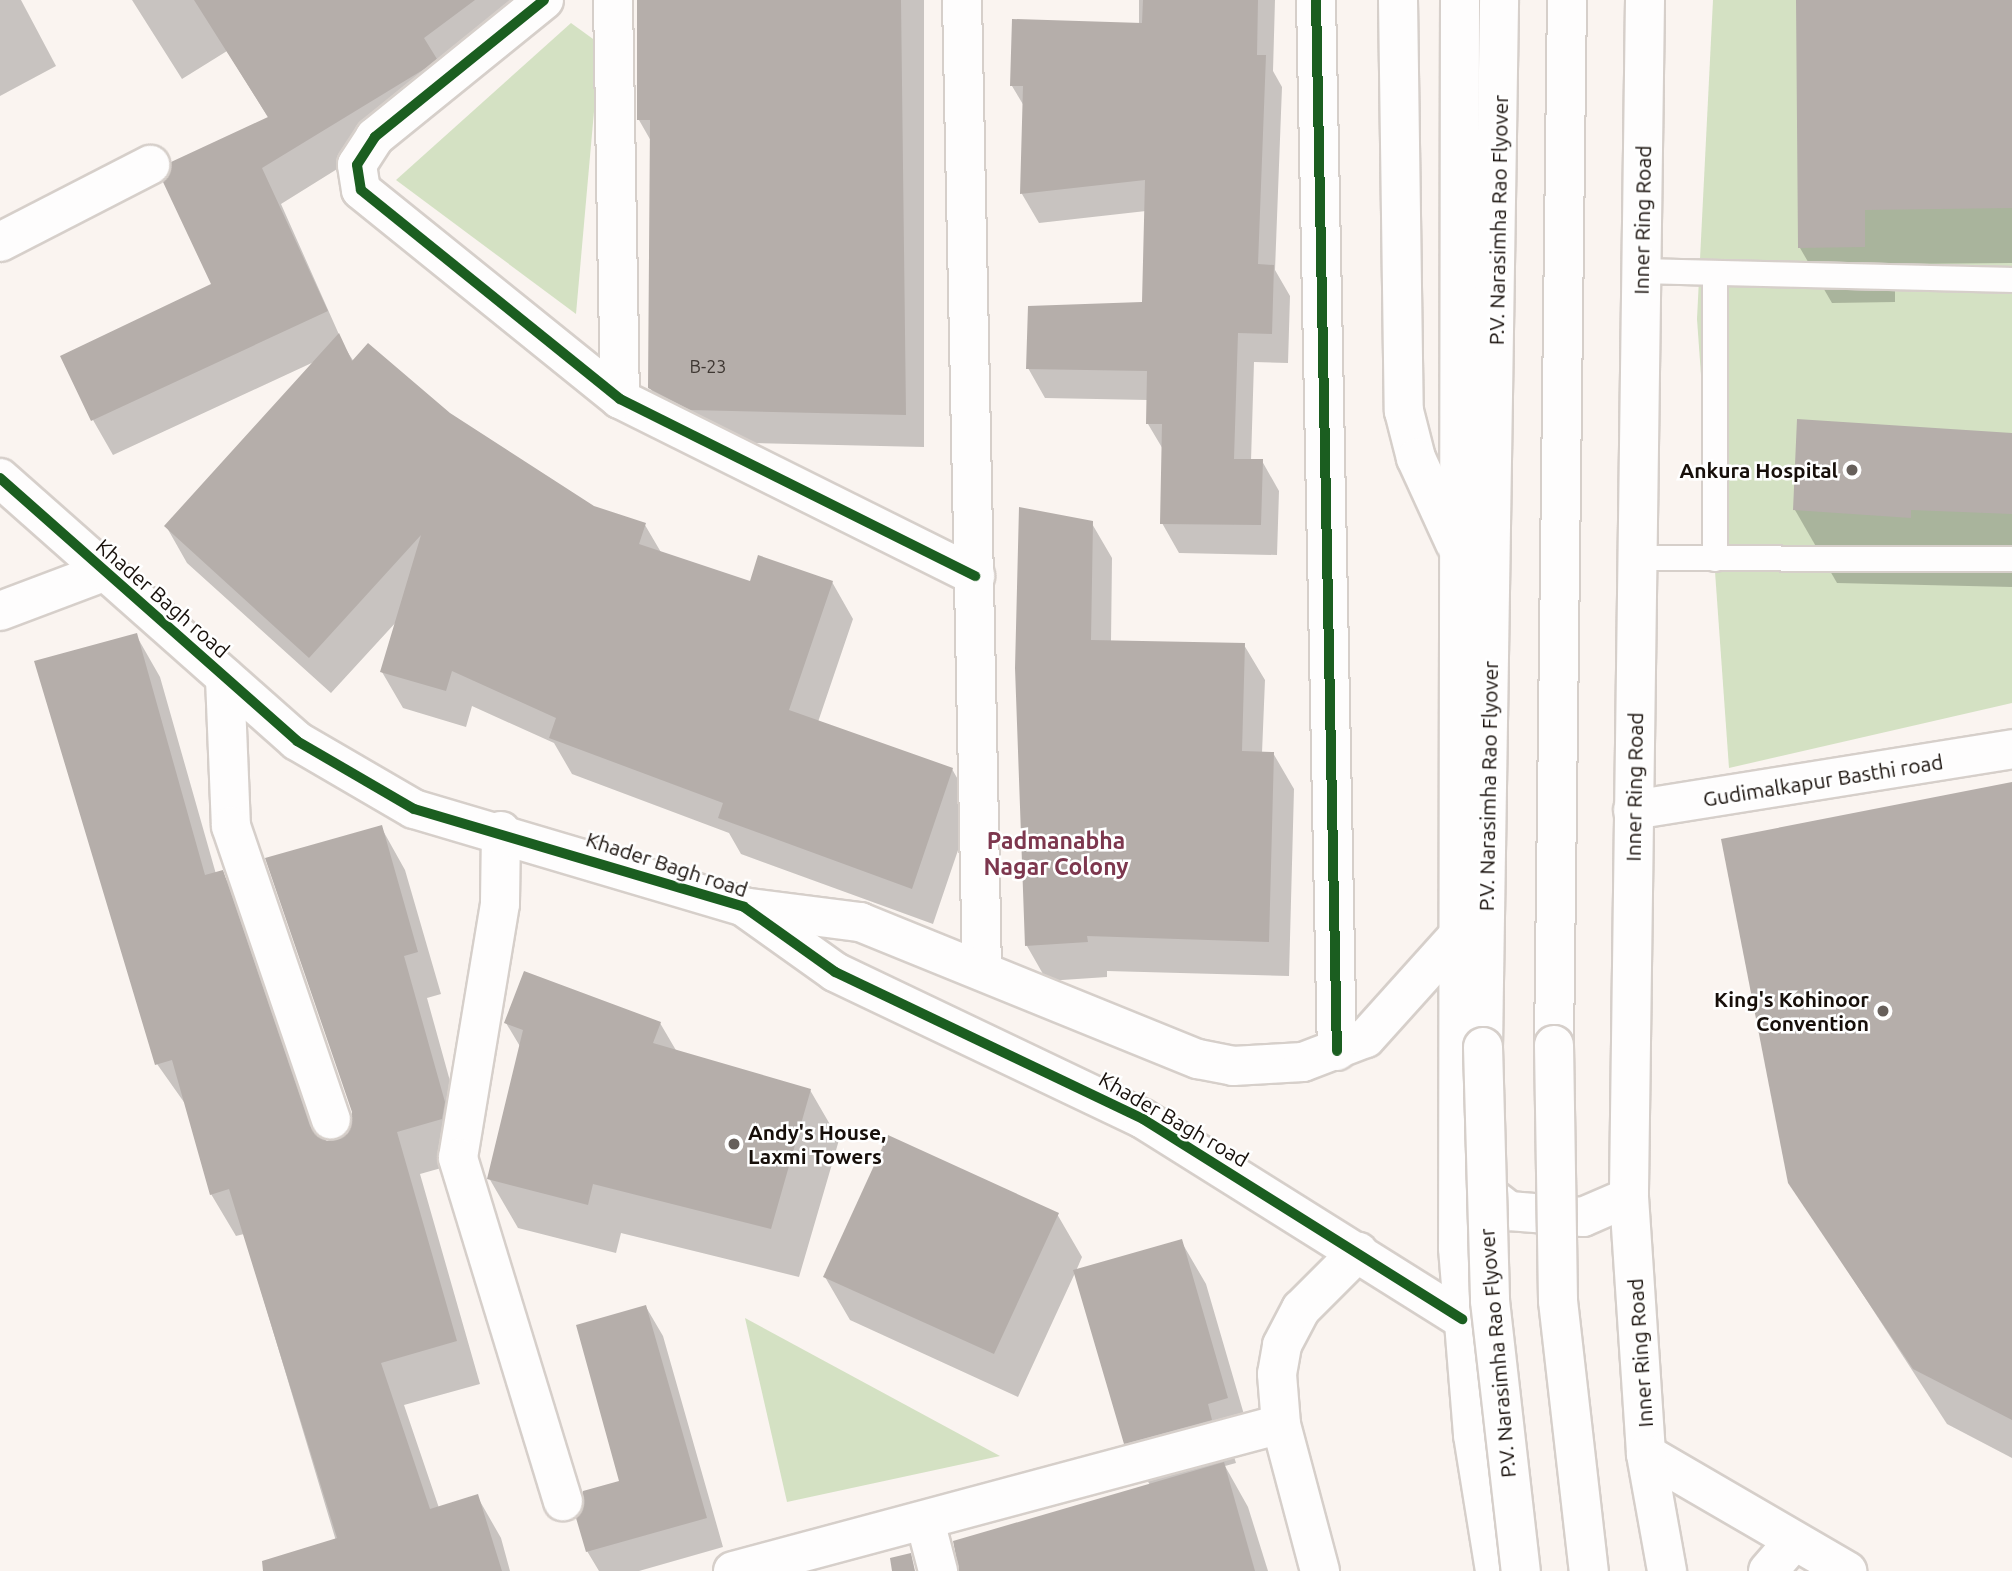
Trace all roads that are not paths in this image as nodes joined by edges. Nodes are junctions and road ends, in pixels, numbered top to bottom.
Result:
1 (544, 0) edge
2 (613, 0) edge
3 (962, 0) edge
4 (1316, 0) edge
5 (1398, 0) edge
6 (1460, 0) edge
7 (1499, 0) edge
8 (1567, 0) edge
9 (1645, 0) edge
10 (149, 165) dead end
11 (0, 242) edge
12 (1641, 271) junction
13 (1715, 275) junction
14 (2012, 280) edge
15 (620, 399) junction
16 (0, 478) edge
17 (1455, 543) junction
18 (1637, 558) junction
19 (1715, 559) junction
20 (2012, 559) edge
21 (103, 572) junction
22 (975, 576) junction
23 (0, 611) edge
24 (225, 678) junction
25 (2012, 749) edge
26 (1633, 810) junction
27 (501, 831) junction
28 (744, 907) junction
29 (1458, 936) junction
30 (982, 970) junction
31 (1337, 1051) junction
32 (331, 1119) dead end
33 (1458, 1172) junction
34 (1629, 1198) junction
35 (1358, 1252) junction
36 (1462, 1319) junction
37 (1281, 1424) junction
38 (1646, 1454) junction
39 (563, 1501) dead end
40 (925, 1521) junction
41 (1780, 1557) edge
42 (733, 1571) edge
43 (938, 1571) edge
44 (1320, 1571) edge
45 (1495, 1571) edge
46 (1521, 1571) edge
47 (1589, 1571) edge
48 (1667, 1571) edge
49 (1847, 1571) edge

1 - 15 main road
2 - 15 main road
3 - 22 main road
4 - 31 main road
5 - 17 main road
6 - 17 main road
7 - 46 main road, P.V. Narasimha Rao Flyover, bridge
8 - 47 main road, bridge
9 - 12 main road, Inner Ring Road
10 - 11 main road
12 - 13 lane
12 - 18 main road, Inner Ring Road
13 - 14 lane
13 - 19 lane
15 - 22 main road
16 - 21 main road, Khader Bagh road
17 - 29 main road
18 - 19 lane
18 - 26 main road, Inner Ring Road
19 - 20 lane
21 - 23 main road
21 - 24 main road, Khader Bagh road
22 - 30 main road
24 - 27 main road, Khader Bagh road
24 - 32 main road
25 - 26 main road, Gudimalkapur Basthi road
26 - 34 main road, Inner Ring Road
27 - 28 main road, Khader Bagh road
27 - 39 main road
28 - 30 main road
28 - 35 main road, Khader Bagh road
29 - 31 main road
29 - 33 main road
30 - 31 main road
33 - 34 main road
33 - 36 main road
34 - 38 main road, Inner Ring Road
35 - 36 main road, Khader Bagh road
35 - 37 main road
36 - 45 main road
37 - 40 main road
37 - 44 main road
38 - 41 main road
38 - 48 main road, Inner Ring Road
40 - 42 main road
40 - 43 main road
41 - 49 main road

